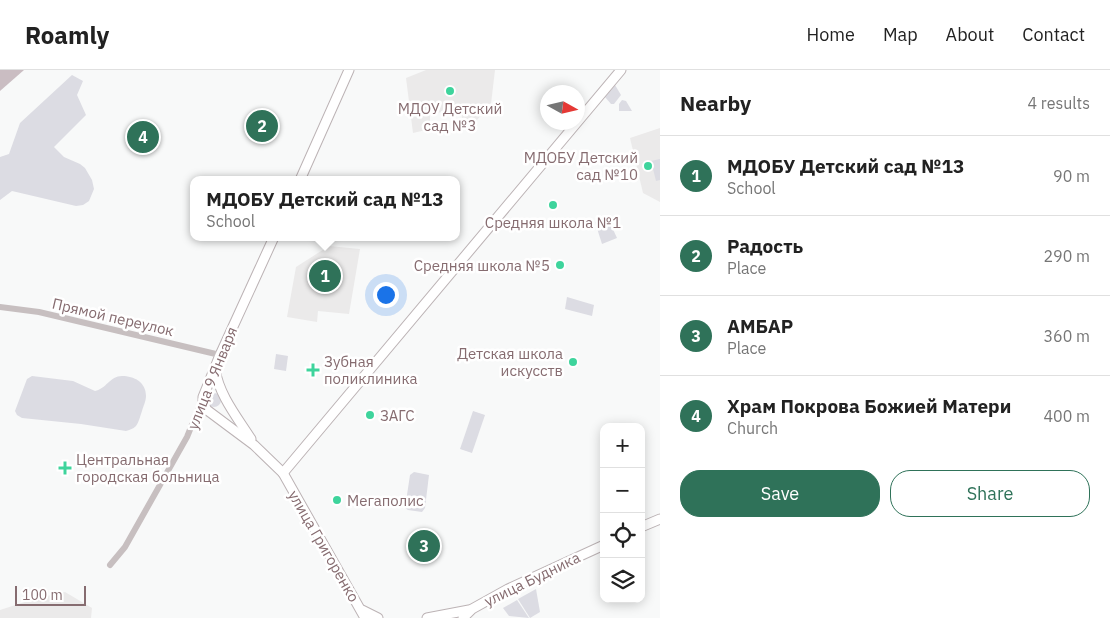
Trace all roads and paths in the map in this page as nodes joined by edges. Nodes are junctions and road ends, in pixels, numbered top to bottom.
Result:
1 (349, 70) edge
2 (621, 70) edge
3 (302, 176) edge
4 (272, 241) edge
5 (0, 306) edge
6 (220, 355) junction
7 (215, 369) junction
8 (224, 396) junction
9 (204, 397) junction
10 (210, 412) junction
11 (194, 422) junction
12 (254, 445) junction
13 (283, 473) junction
14 (660, 519) edge
15 (645, 525) edge
16 (600, 547) edge
17 (110, 565) dead end
18 (360, 608) junction
19 (472, 610) junction
20 (365, 618) edge
21 (378, 618) edge
22 (427, 618) edge
23 (463, 618) edge

1 - 3 main road
2 - 13 main road
4 - 6 main road, улица 9 Января
5 - 6 street, Прямой переулок
6 - 7 main road, улица 9 Января
7 - 8 main road
7 - 9 main road, улица 9 Января
8 - 9 main road
8 - 10 main road
8 - 12 main road
9 - 10 main road
9 - 11 street, улица 9 Января
10 - 11 street
10 - 12 main road
11 - 17 street, улица 9 Января
12 - 13 main road, улица Григоренко
13 - 18 main road, улица Григоренко
14 - 15 main road
16 - 19 main road, улица Будника
18 - 20 main road, улица Григоренко
18 - 21 main road
19 - 22 main road
19 - 23 main road, улица Будника

